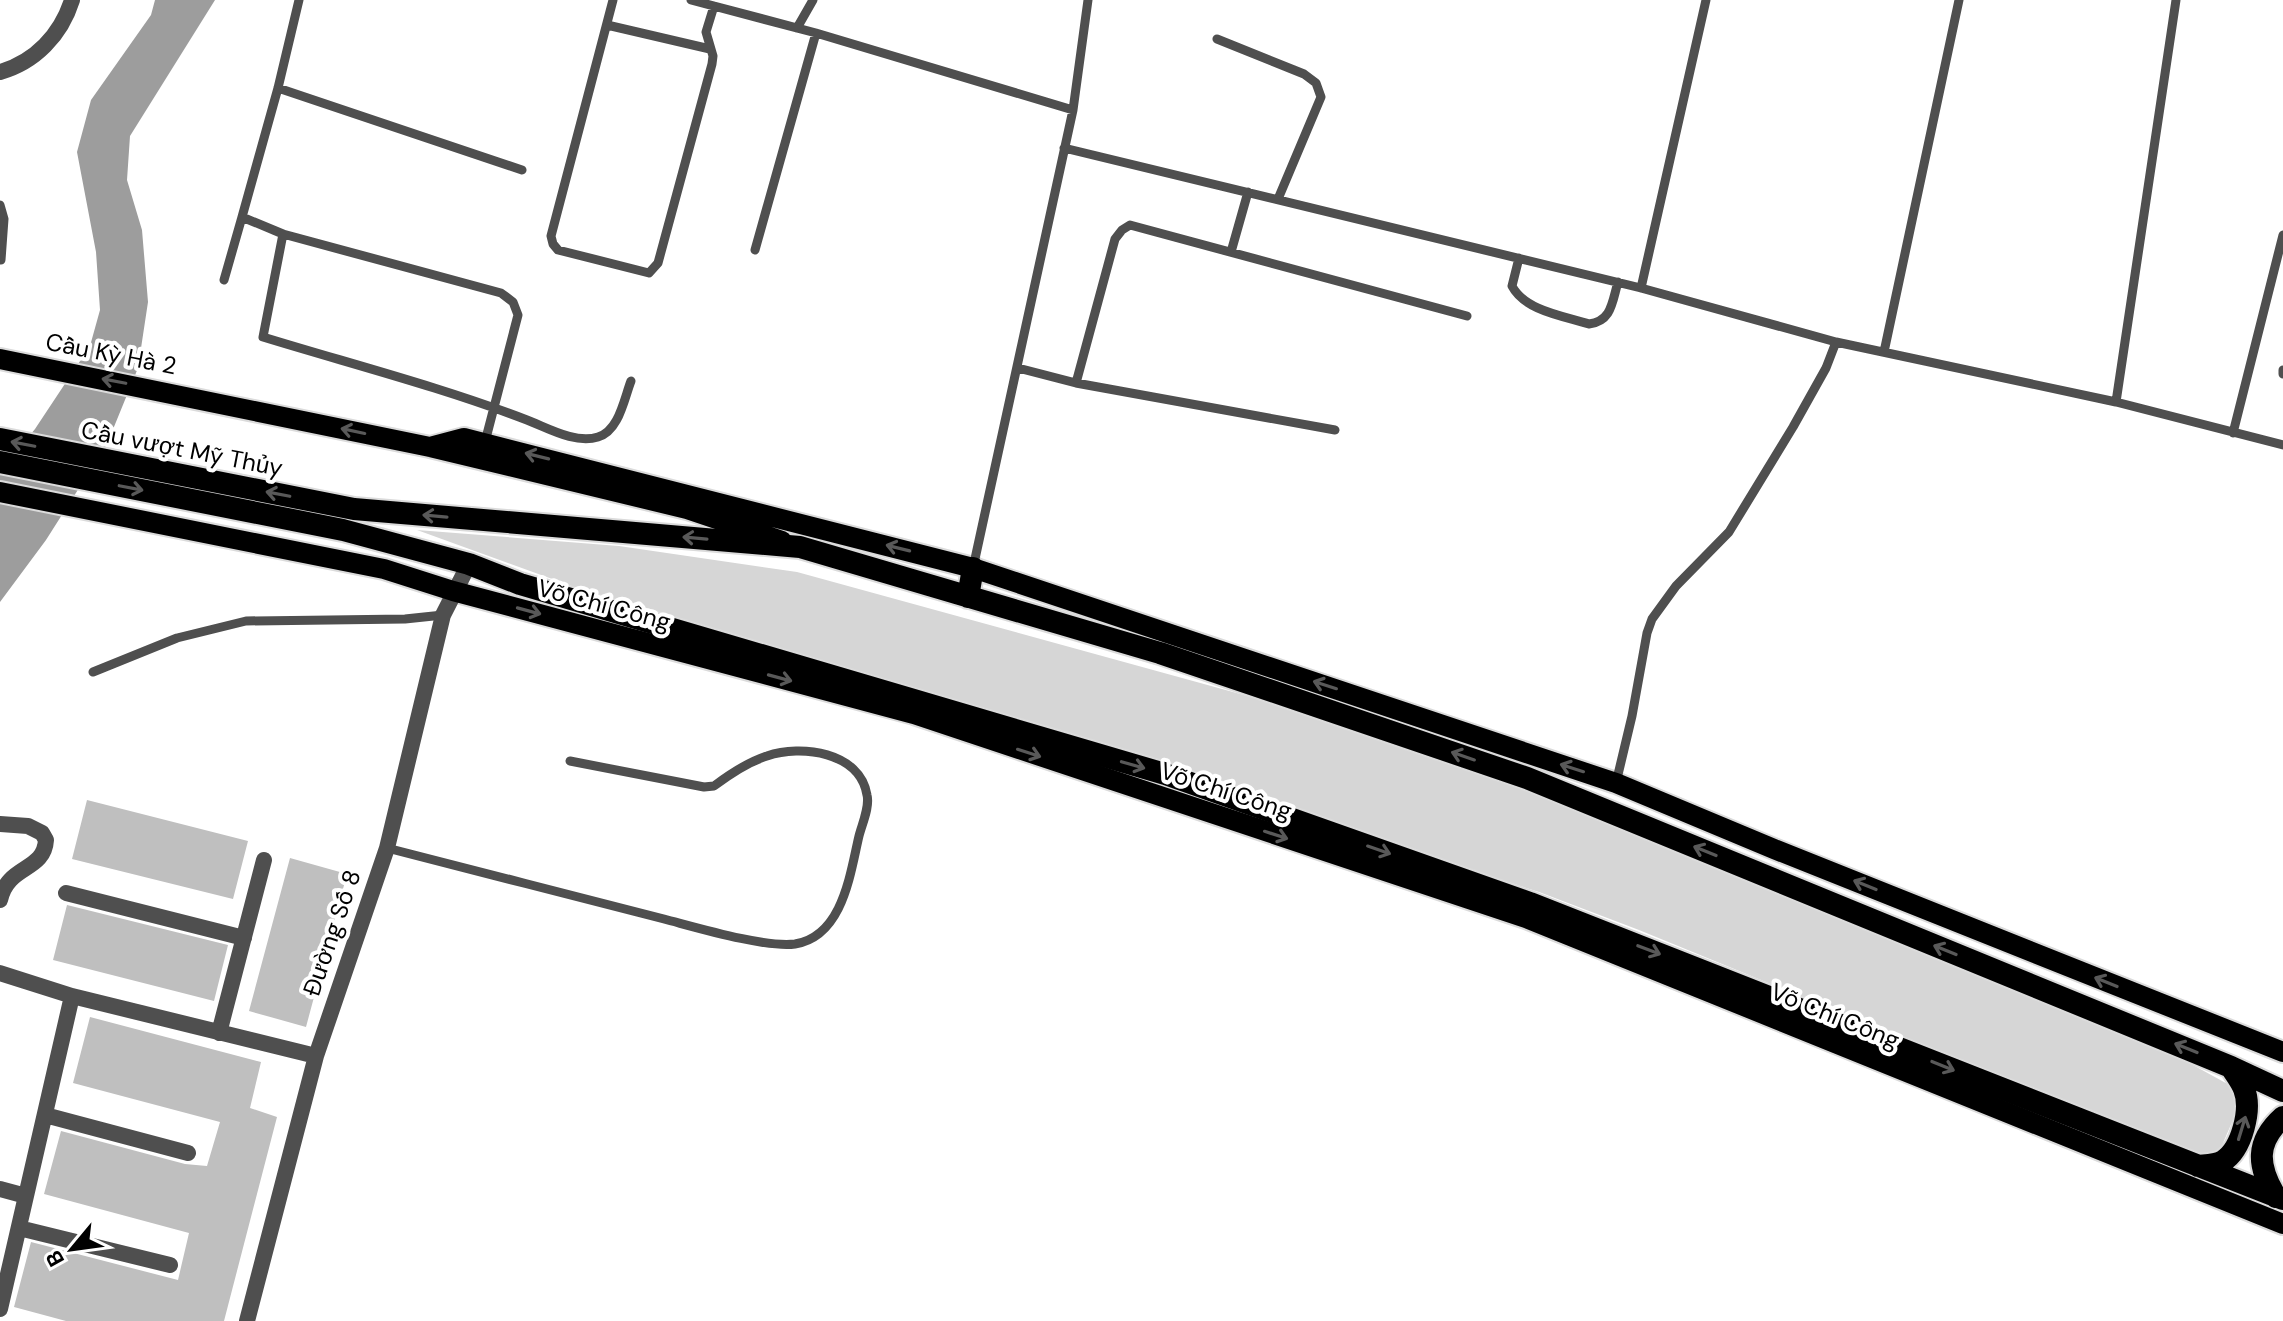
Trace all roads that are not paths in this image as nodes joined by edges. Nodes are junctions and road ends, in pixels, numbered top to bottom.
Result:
1 (72, 0) edge
2 (299, 0) edge
3 (613, 0) edge
4 (691, 0) edge
5 (813, 0) edge
6 (1088, 0) edge
7 (1706, 0) edge
8 (1959, 0) edge
9 (2176, 0) edge
10 (708, 3) edge
11 (607, 25) junction
12 (797, 28) junction
13 (816, 33) junction
14 (1217, 39) dead end
15 (710, 49) junction
16 (0, 72) edge
17 (278, 88) junction
18 (1073, 110) junction
19 (1064, 148) junction
20 (522, 170) dead end
21 (1248, 192) junction
22 (1278, 199) junction
23 (0, 205) edge
24 (242, 217) junction
25 (283, 234) junction
26 (2283, 235) edge
27 (755, 250) dead end
28 (1231, 252) junction
29 (1519, 258) junction
30 (1, 260) edge
31 (224, 280) dead end
32 (1618, 282) junction
33 (1641, 288) junction
34 (1467, 316) dead end
35 (1836, 342) junction
36 (1884, 352) junction
37 (0, 359) edge
38 (1018, 368) junction
39 (631, 381) dead end
40 (1076, 383) junction
41 (2116, 402) junction
42 (494, 407) junction
43 (1335, 430) dead end
44 (2233, 433) junction
45 (0, 439) edge
46 (485, 442) junction
47 (2283, 445) edge
48 (430, 447) junction
49 (0, 462) edge
50 (0, 492) edge
51 (343, 530) joint
52 (800, 547) junction
53 (469, 564) junction
54 (973, 568) junction
55 (453, 591) junction
56 (968, 597) junction
57 (443, 615) junction
58 (93, 672) dead end
59 (570, 761) dead end
60 (1616, 783) junction
61 (0, 824) edge
62 (387, 848) junction
63 (264, 860) dead end
64 (66, 893) dead end
65 (0, 900) edge
66 (244, 938) junction
67 (0, 973) edge
68 (72, 996) junction
69 (219, 1033) junction
70 (2283, 1052) edge
71 (316, 1056) junction
72 (2231, 1067) junction
73 (2283, 1091) edge
74 (45, 1115) junction
75 (2283, 1117) edge
76 (188, 1153) dead end
77 (2198, 1166) junction
78 (0, 1189) edge
79 (26, 1196) junction
80 (2279, 1198) edge
81 (2283, 1224) edge
82 (19, 1228) junction
83 (170, 1265) dead end
84 (0, 1309) edge
85 (247, 1321) edge

1 - 16 street
2 - 17 lane
3 - 11 lane
4 - 10 lane
5 - 12 lane
6 - 18 lane
7 - 33 lane
8 - 36 lane
9 - 41 lane
10 - 12 lane
10 - 15 lane
11 - 15 lane
11 - 15 lane
12 - 13 lane
13 - 18 lane
13 - 27 lane
14 - 22 lane
17 - 20 lane
17 - 24 lane
18 - 19 lane
19 - 21 lane
19 - 38 lane
21 - 22 lane
21 - 28 lane
22 - 29 lane
23 - 30 lane
24 - 25 lane
24 - 31 lane
25 - 42 lane
25 - 42 lane
26 - 44 lane
28 - 34 lane
28 - 40 lane
29 - 32 lane
29 - 32 lane
32 - 33 lane
33 - 35 lane
35 - 36 lane
35 - 60 lane
36 - 41 lane
48 -> 37 main road, Cầu Kỳ Hà 2
38 - 40 lane
38 - 54 lane
39 - 42 lane
40 - 43 lane
41 - 44 lane
42 - 46 lane
44 - 47 lane
52 -> 45 highway, Cầu vượt Mỹ Thủy
46 - 48 main road
54 -> 46 main road
48 - 52 main road
49 -> 51 highway, Cầu vượt Mỹ Thủy
50 - 55 main road, Võ Chí Công
51 - 53 highway, Võ Chí Công
52 - 56 highway
53 - 55 street, Đường Số 8
53 -> 77 highway, Võ Chí Công
54 - 56 highway
60 -> 54 main road
55 - 57 street, Đường Số 8
55 -> 81 main road, Võ Chí Công
72 -> 56 highway
57 - 58 lane
57 - 62 street, Đường Số 8
59 - 62 lane
70 -> 60 main road
61 - 65 street
62 - 71 street, Đường Số 8
63 - 66 street
64 - 66 street
66 - 69 street
67 - 68 street
68 - 69 street
68 - 74 street
69 - 71 street
71 - 85 street, Đường Số 8
72 - 73 highway
77 -> 72 highway
74 - 76 street
74 - 79 street
75 - 80 highway
77 - 80 highway, Võ Chí Công
78 - 79 street
79 - 82 street
82 - 83 street
82 - 84 street

